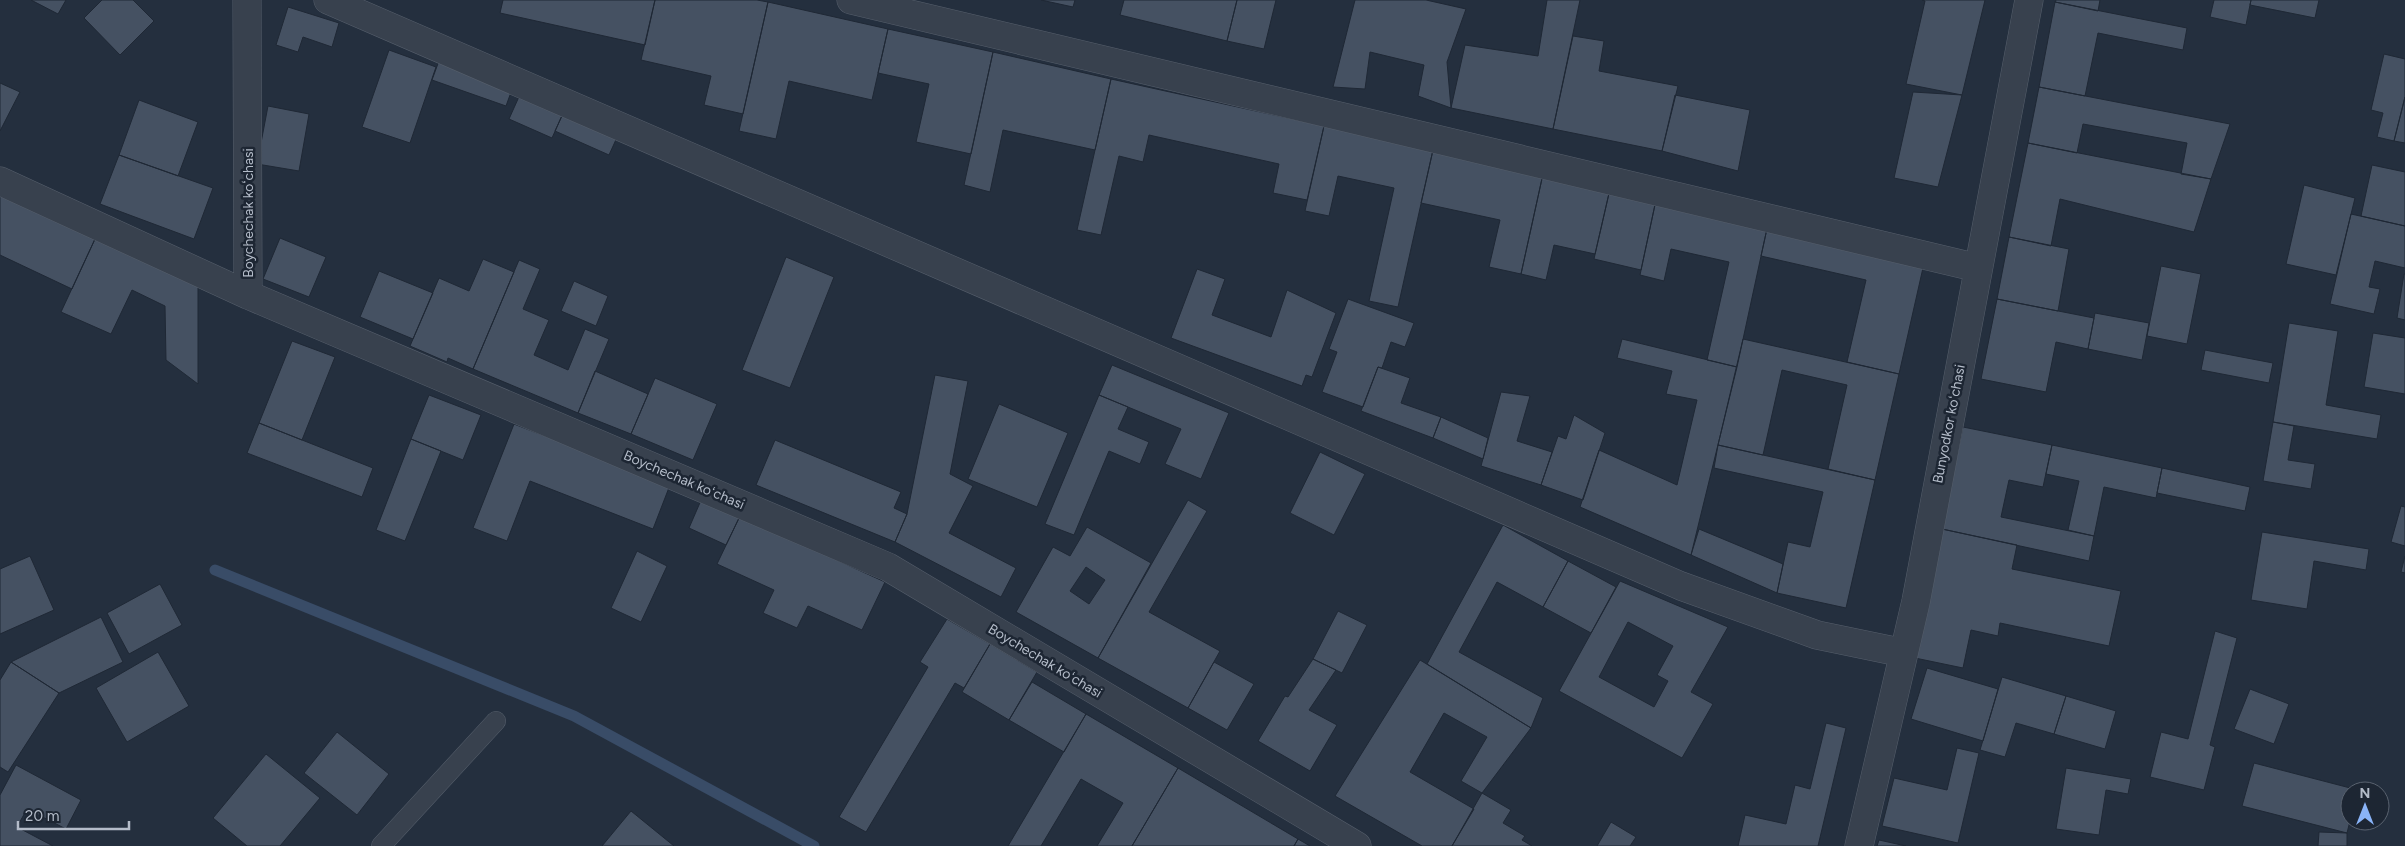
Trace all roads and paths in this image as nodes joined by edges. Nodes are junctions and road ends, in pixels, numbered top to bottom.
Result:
1 (247, 0) edge
2 (328, 0) edge
3 (851, 0) edge
4 (2028, 0) edge
5 (0, 181) edge
6 (1978, 268) junction
7 (248, 295) junction
8 (1904, 653) junction
9 (496, 721) dead end
10 (381, 846) edge
11 (1357, 846) edge
12 (1859, 846) edge

1 - 7 street, Boychechak koʻchasi
2 - 8 street
3 - 6 street
4 - 6 street, Bunyodkor koʻchasi
5 - 7 street
6 - 8 street, Bunyodkor koʻchasi
7 - 11 street, Boychechak koʻchasi
8 - 12 street, Bunyodkor koʻchasi
9 - 10 lane

